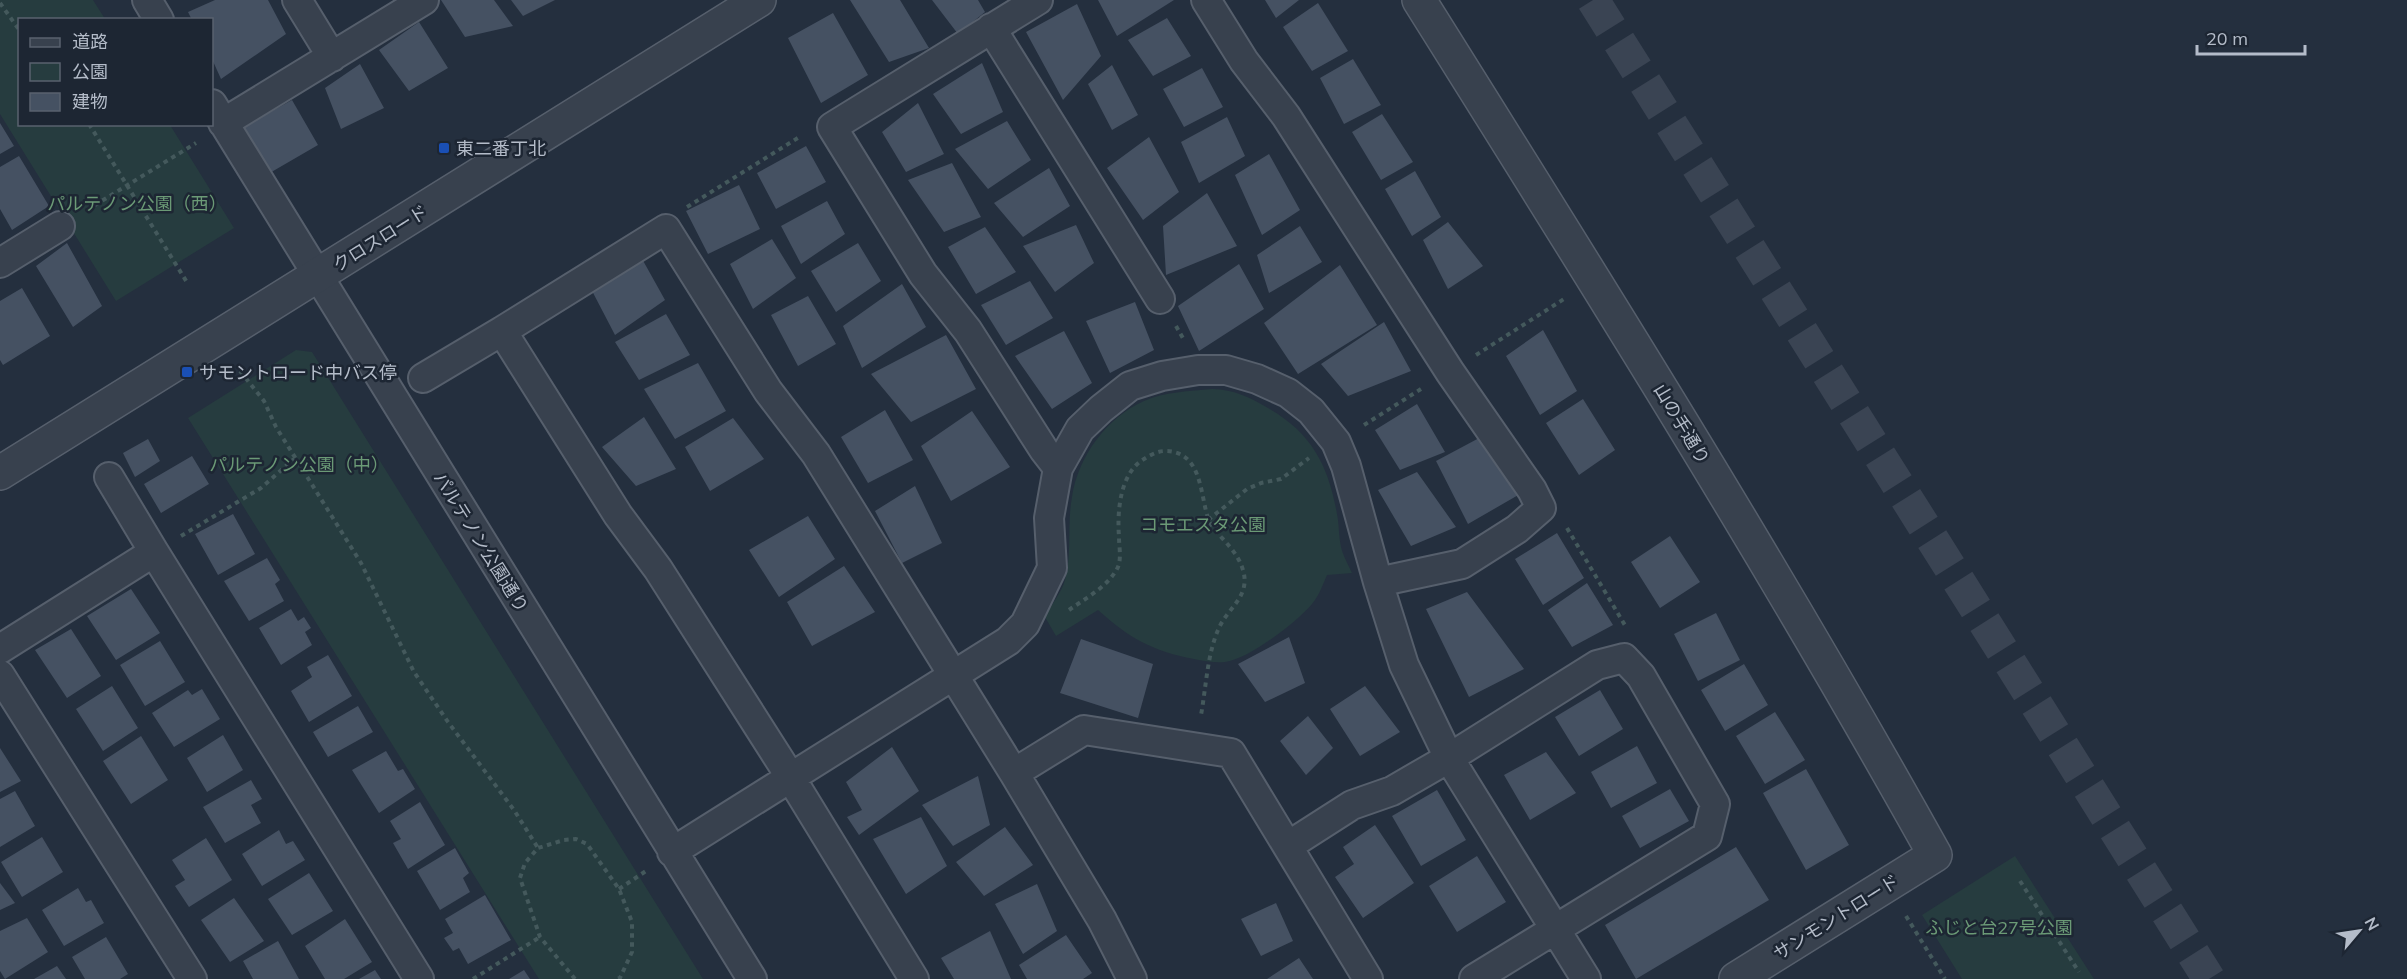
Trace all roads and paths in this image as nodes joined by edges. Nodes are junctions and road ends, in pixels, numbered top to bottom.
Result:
1 (147, 0) edge
2 (297, 0) edge
3 (424, 0) edge
4 (759, 0) edge
5 (1038, 0) edge
6 (1206, 0) edge
7 (1419, 0) edge
8 (0, 3) edge
9 (158, 18) edge
10 (991, 28) junction
11 (18, 29) edge
12 (332, 57) junction
13 (217, 114) edge
14 (90, 126) edge
15 (832, 127) junction
16 (196, 142) dead end
17 (127, 185) junction
18 (60, 226) joint
19 (666, 229) junction
20 (0, 263) edge
21 (317, 277) junction
22 (188, 284) dead end
23 (1161, 299) dead end
24 (502, 331) junction
25 (240, 371) dead end
26 (423, 378) dead end
27 (1336, 442) junction
28 (295, 458) junction
29 (1058, 468) junction
30 (0, 473) edge
31 (109, 477) dead end
32 (1541, 508) junction
33 (1208, 520) junction
34 (154, 552) junction
35 (1378, 582) junction
36 (1025, 624) junction
37 (0, 649) edge
38 (1624, 658) junction
39 (0, 675) edge
40 (954, 676) junction
41 (1195, 748) junction
42 (1449, 758) junction
43 (1014, 773) junction
44 (790, 779) junction
45 (1288, 846) junction
46 (538, 848) junction
47 (672, 852) junction
48 (1935, 855) joint
49 (650, 869) dead end
50 (2020, 881) dead end
51 (619, 889) junction
52 (1906, 916) dead end
53 (1555, 928) junction
54 (540, 937) junction
55 (2079, 972) dead end
56 (192, 979) edge
57 (419, 979) edge
58 (473, 979) edge
59 (575, 979) edge
60 (618, 979) edge
61 (752, 979) edge
62 (914, 979) edge
63 (1132, 979) edge
64 (1368, 979) edge
65 (1474, 979) edge
66 (1587, 979) edge
67 (1736, 979) edge
68 (1945, 979) edge

1 - 9 street
2 - 12 street
3 - 12 street
4 - 21 street, クロスロード
5 - 10 street
6 - 32 street
7 - 48 street, 山の手通り
8 - 11 path
10 - 15 street
10 - 23 street
12 - 13 street
13 - 21 street, パルテノン公園通り
14 - 17 path
15 - 19 path
15 - 29 street
16 - 17 path
17 - 18 path
17 - 22 path
18 - 20 street
19 - 24 street
19 - 40 street
21 - 30 street, クロスロード
21 - 47 street, パルテノン公園通り
24 - 26 street
24 - 44 street
25 - 28 path
27 - 29 street
27 - 33 path
27 - 35 street
28 - 34 path
28 - 46 path
29 - 36 street
31 - 34 street
32 - 35 street
32 - 38 path
33 - 36 path
33 - 41 path
34 - 37 street
34 - 57 street
35 - 42 street
36 - 40 street
38 - 42 street
38 - 53 street
39 - 56 street
40 - 43 street
40 - 44 street
41 - 43 street
41 - 45 street
42 - 45 street
42 - 53 street
43 - 63 street
44 - 47 street
44 - 62 street
45 - 64 street
46 - 51 path
46 - 54 path
47 - 61 street, パルテノン公園通り
48 - 67 street, サンモントロード
49 - 51 path
50 - 55 path
51 - 60 path
52 - 68 path
53 - 65 street
53 - 66 street
54 - 58 path
54 - 59 path

